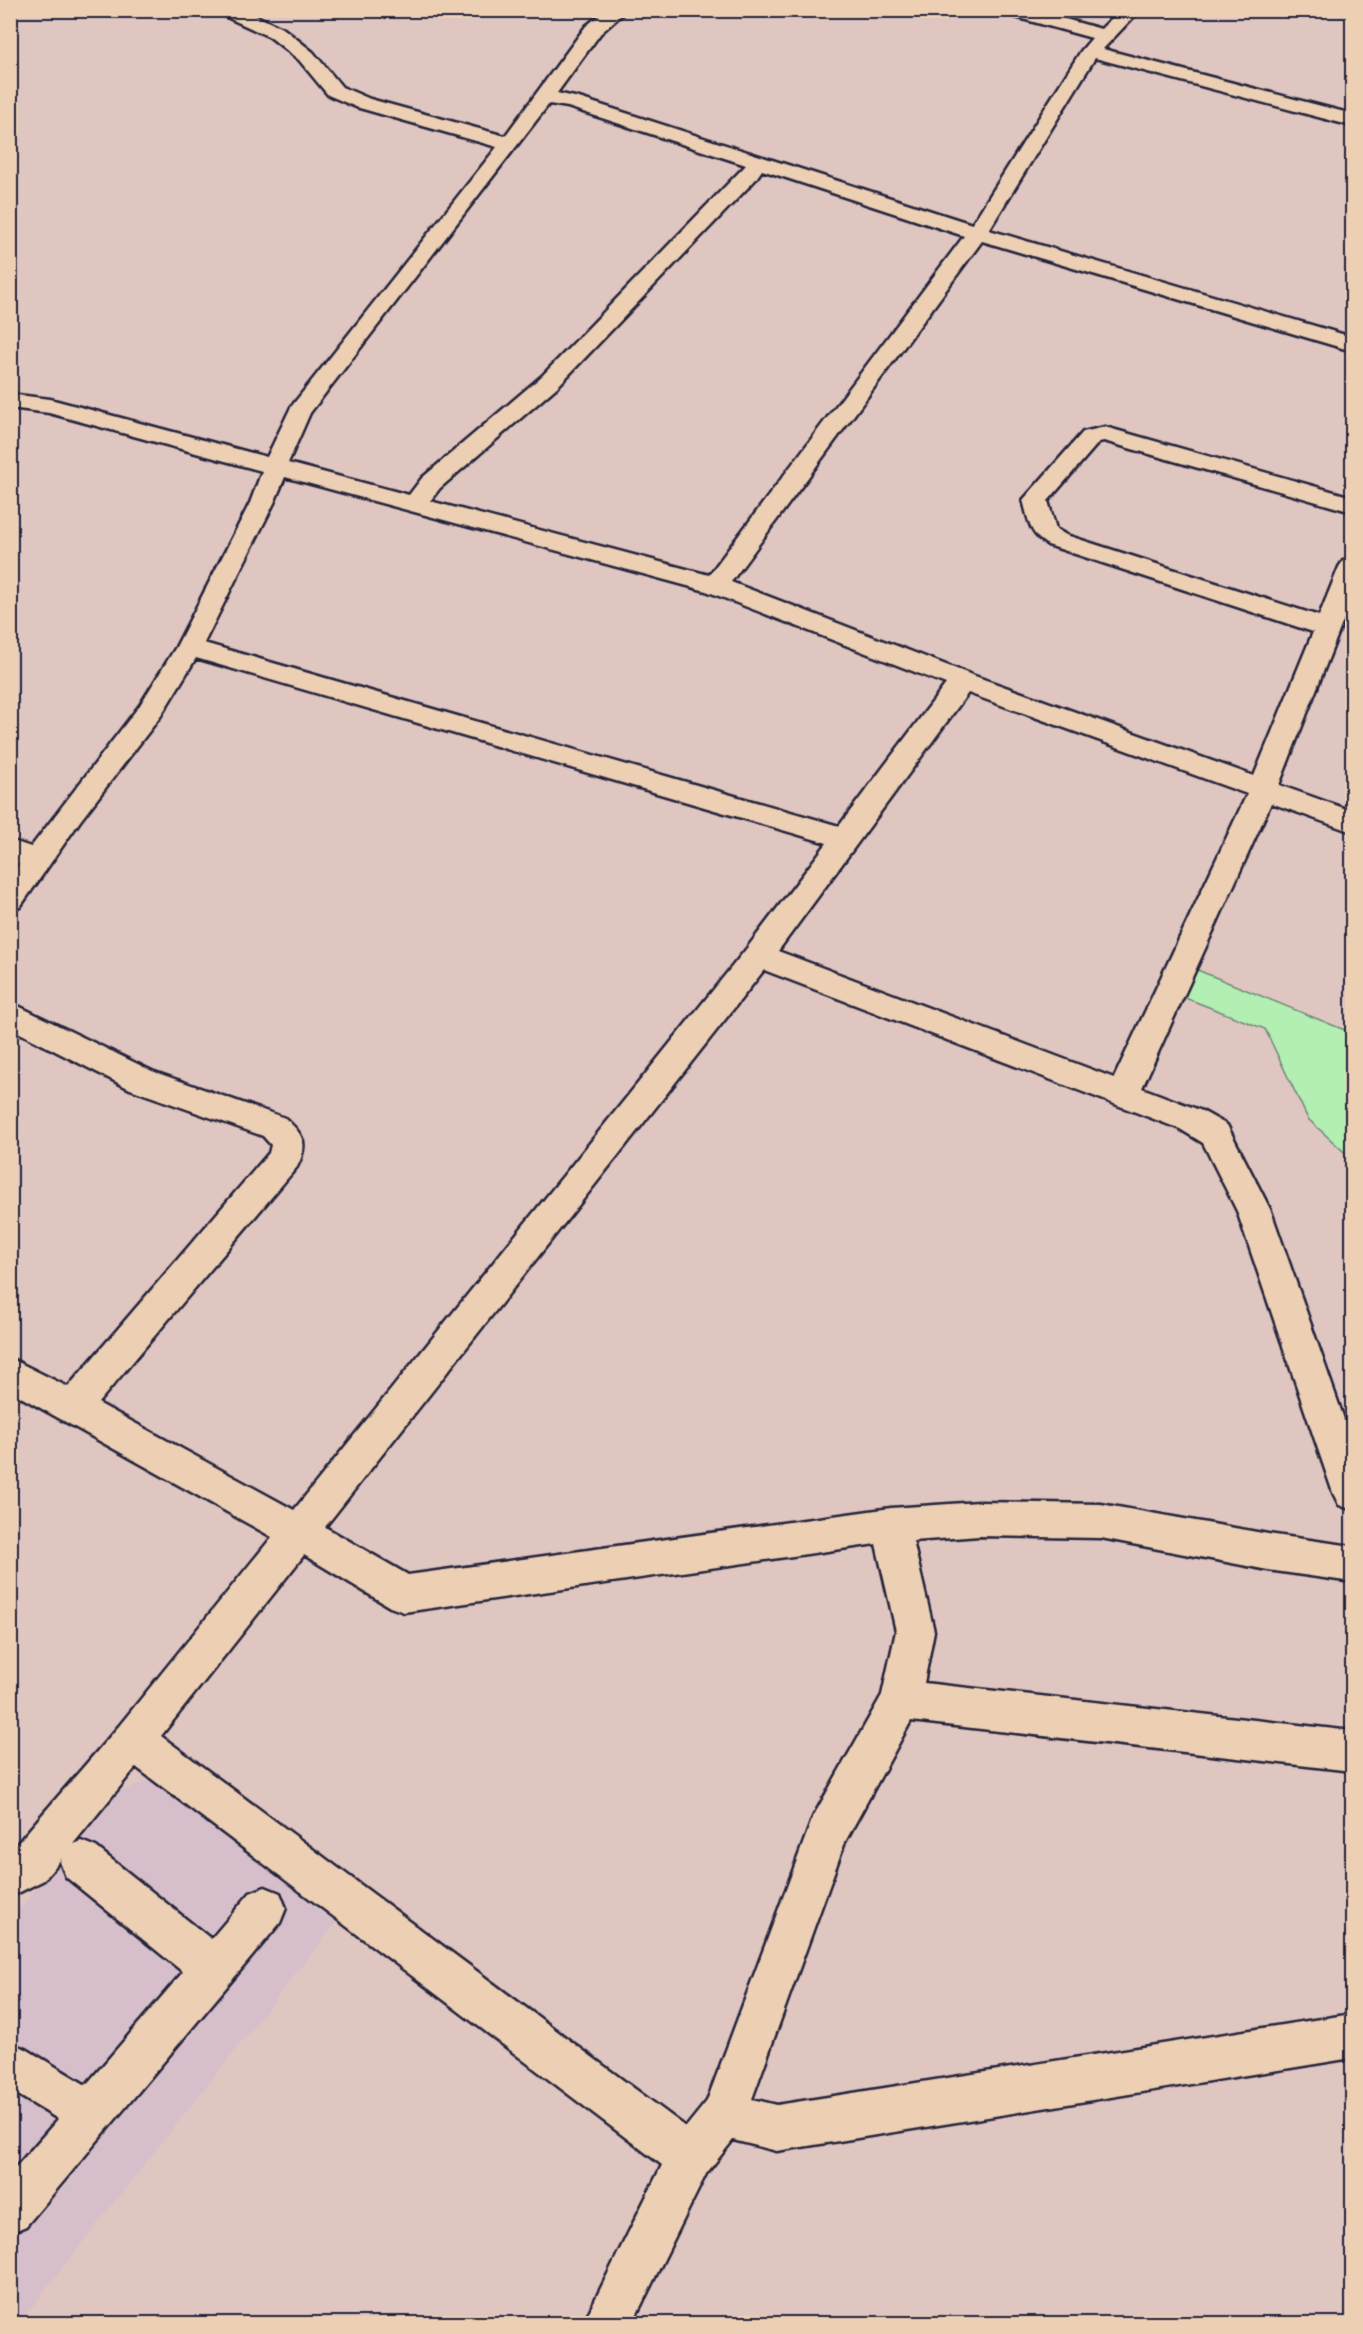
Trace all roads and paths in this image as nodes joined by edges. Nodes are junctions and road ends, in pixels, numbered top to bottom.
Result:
1 (226, 10) edge
2 (618, 10) edge
3 (1010, 10) edge
4 (1131, 10) edge
5 (1098, 44) junction
6 (545, 97) junction
7 (1353, 120) edge
8 (510, 144) junction
9 (757, 163) junction
10 (977, 233) junction
11 (1353, 344) edge
12 (10, 400) edge
13 (275, 465) junction
14 (415, 503) junction
15 (1353, 505) edge
16 (1353, 567) edge
17 (715, 585) junction
18 (1328, 628) junction
19 (189, 647) junction
20 (963, 681) junction
21 (1263, 790) junction
22 (1353, 822) edge
23 (846, 838) junction
24 (10, 850) edge
25 (38, 860) junction
26 (10, 899) edge
27 (758, 956) junction
28 (10, 1014) edge
29 (1123, 1094) junction
30 (10, 1373) edge
31 (72, 1408) junction
32 (1353, 1493) edge
33 (891, 1525) junction
34 (299, 1532) junction
35 (1353, 1564) edge
36 (901, 1700) junction
37 (133, 1740) junction
38 (1353, 1751) edge
39 (81, 1862) dead end
40 (10, 1876) edge
41 (265, 1908) dead end
42 (214, 1969) junction
43 (1353, 2036) edge
44 (10, 2065) edge
45 (92, 2114) junction
46 (724, 2115) junction
47 (690, 2158) junction
48 (10, 2210) edge
49 (611, 2322) edge

1 - 8 street
2 - 6 street
3 - 5 street
4 - 5 street
5 - 7 street
5 - 10 street
6 - 8 street
6 - 9 street
8 - 13 street
9 - 10 street
9 - 14 street
10 - 11 street
10 - 17 street
12 - 13 street
13 - 14 street
13 - 19 street
14 - 17 street
15 - 18 street
16 - 18 street
17 - 20 street
18 - 21 street
19 - 23 street
19 - 25 street
20 - 21 street
20 - 23 street
21 - 22 street
21 - 29 street
23 - 27 street
24 - 25 street
25 - 26 street
27 - 29 street
27 - 34 street
28 - 31 street
29 - 32 street
30 - 31 street
31 - 34 street
33 - 34 street
33 - 35 street
33 - 36 street
34 - 37 street
36 - 38 street
36 - 46 street
37 - 40 street
37 - 47 street
39 - 42 street
41 - 42 street
42 - 45 street
43 - 46 street
44 - 45 street
45 - 48 street
46 - 47 street
47 - 49 street

